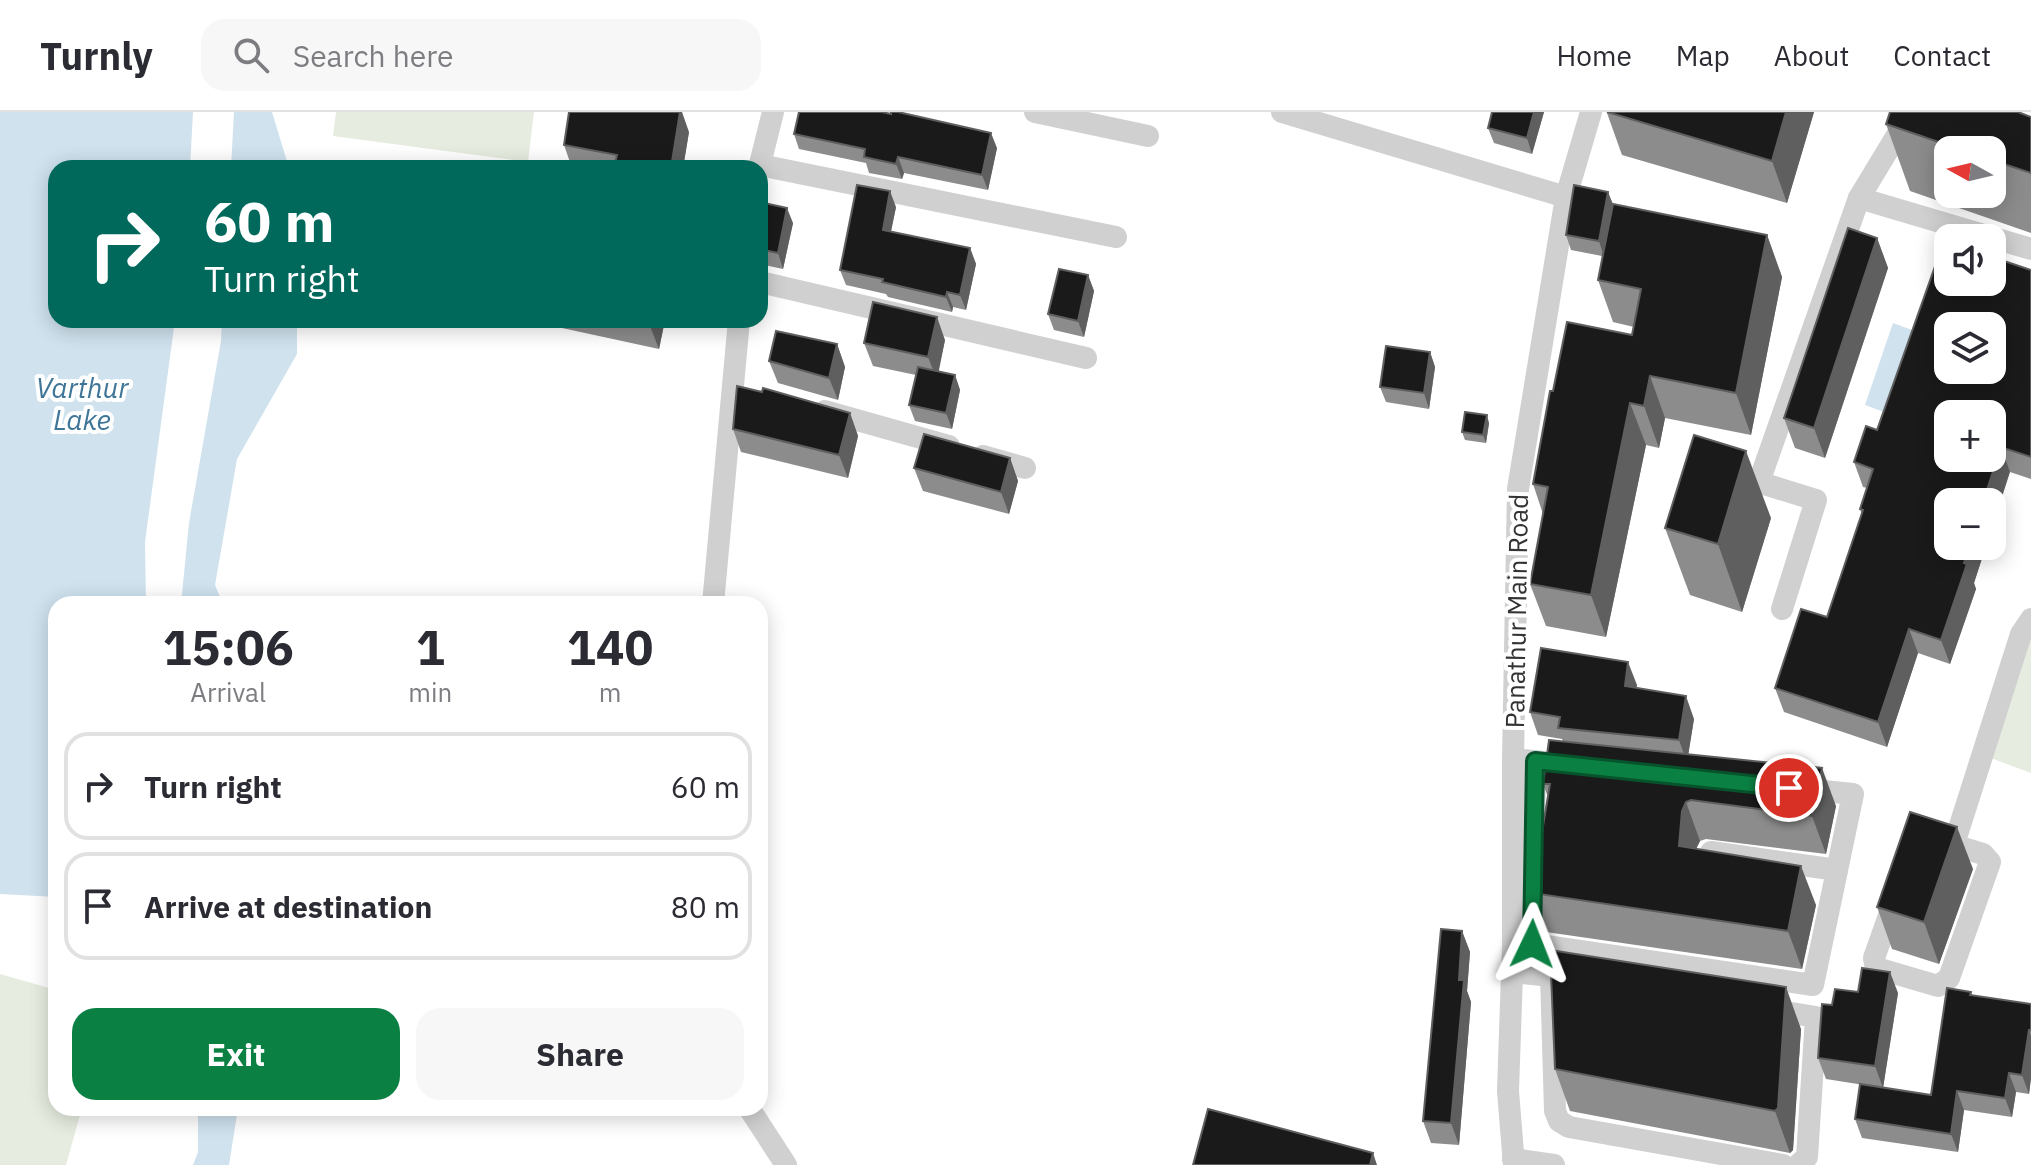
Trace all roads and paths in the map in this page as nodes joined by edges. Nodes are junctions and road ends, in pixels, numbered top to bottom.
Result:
1 (773, 112) edge
2 (1035, 112) edge
3 (1282, 112) edge
4 (1591, 112) edge
5 (1916, 117) edge
6 (1148, 136) dead end
7 (762, 160) edge
8 (768, 169) edge
9 (1566, 197) junction
10 (1859, 198) junction
11 (1116, 237) dead end
12 (2031, 249) edge
13 (768, 284) edge
14 (739, 328) edge
15 (1086, 358) dead end
16 (811, 408) edge
17 (1025, 468) dead end
18 (1730, 474) edge
19 (1759, 482) junction
20 (714, 596) edge
21 (1782, 609) dead end
22 (2031, 619) edge
23 (1524, 760) junction
24 (1599, 768) edge
25 (1789, 788) edge
26 (1954, 844) junction
27 (1710, 852) edge
28 (1837, 870) junction
29 (1523, 944) junction
30 (1512, 972) junction
31 (1551, 975) junction
32 (1598, 982) edge
33 (1738, 1004) edge
34 (754, 1116) edge
35 (1513, 1162) edge
36 (786, 1165) edge
37 (1554, 1165) edge
38 (1783, 1165) edge
39 (1798, 1165) edge

1 - 7 street
2 - 6 street
3 - 9 street
4 - 9 street, Panathur Main Road
5 - 10 street
8 - 11 street
9 - 23 street, Panathur Main Road
10 - 12 street
10 - 19 street
13 - 15 street
14 - 20 street
16 - 17 street
18 - 19 street
19 - 21 street
22 - 26 street
23 - 24 street
23 - 29 street, Panathur Main Road
25 - 28 street
26 - 26 street
27 - 28 street
28 - 29 street
29 - 30 street, Panathur Main Road
30 - 31 street
30 - 35 street, Panathur Main Road
31 - 32 street
31 - 38 street
33 - 39 street
34 - 36 street
35 - 37 street

